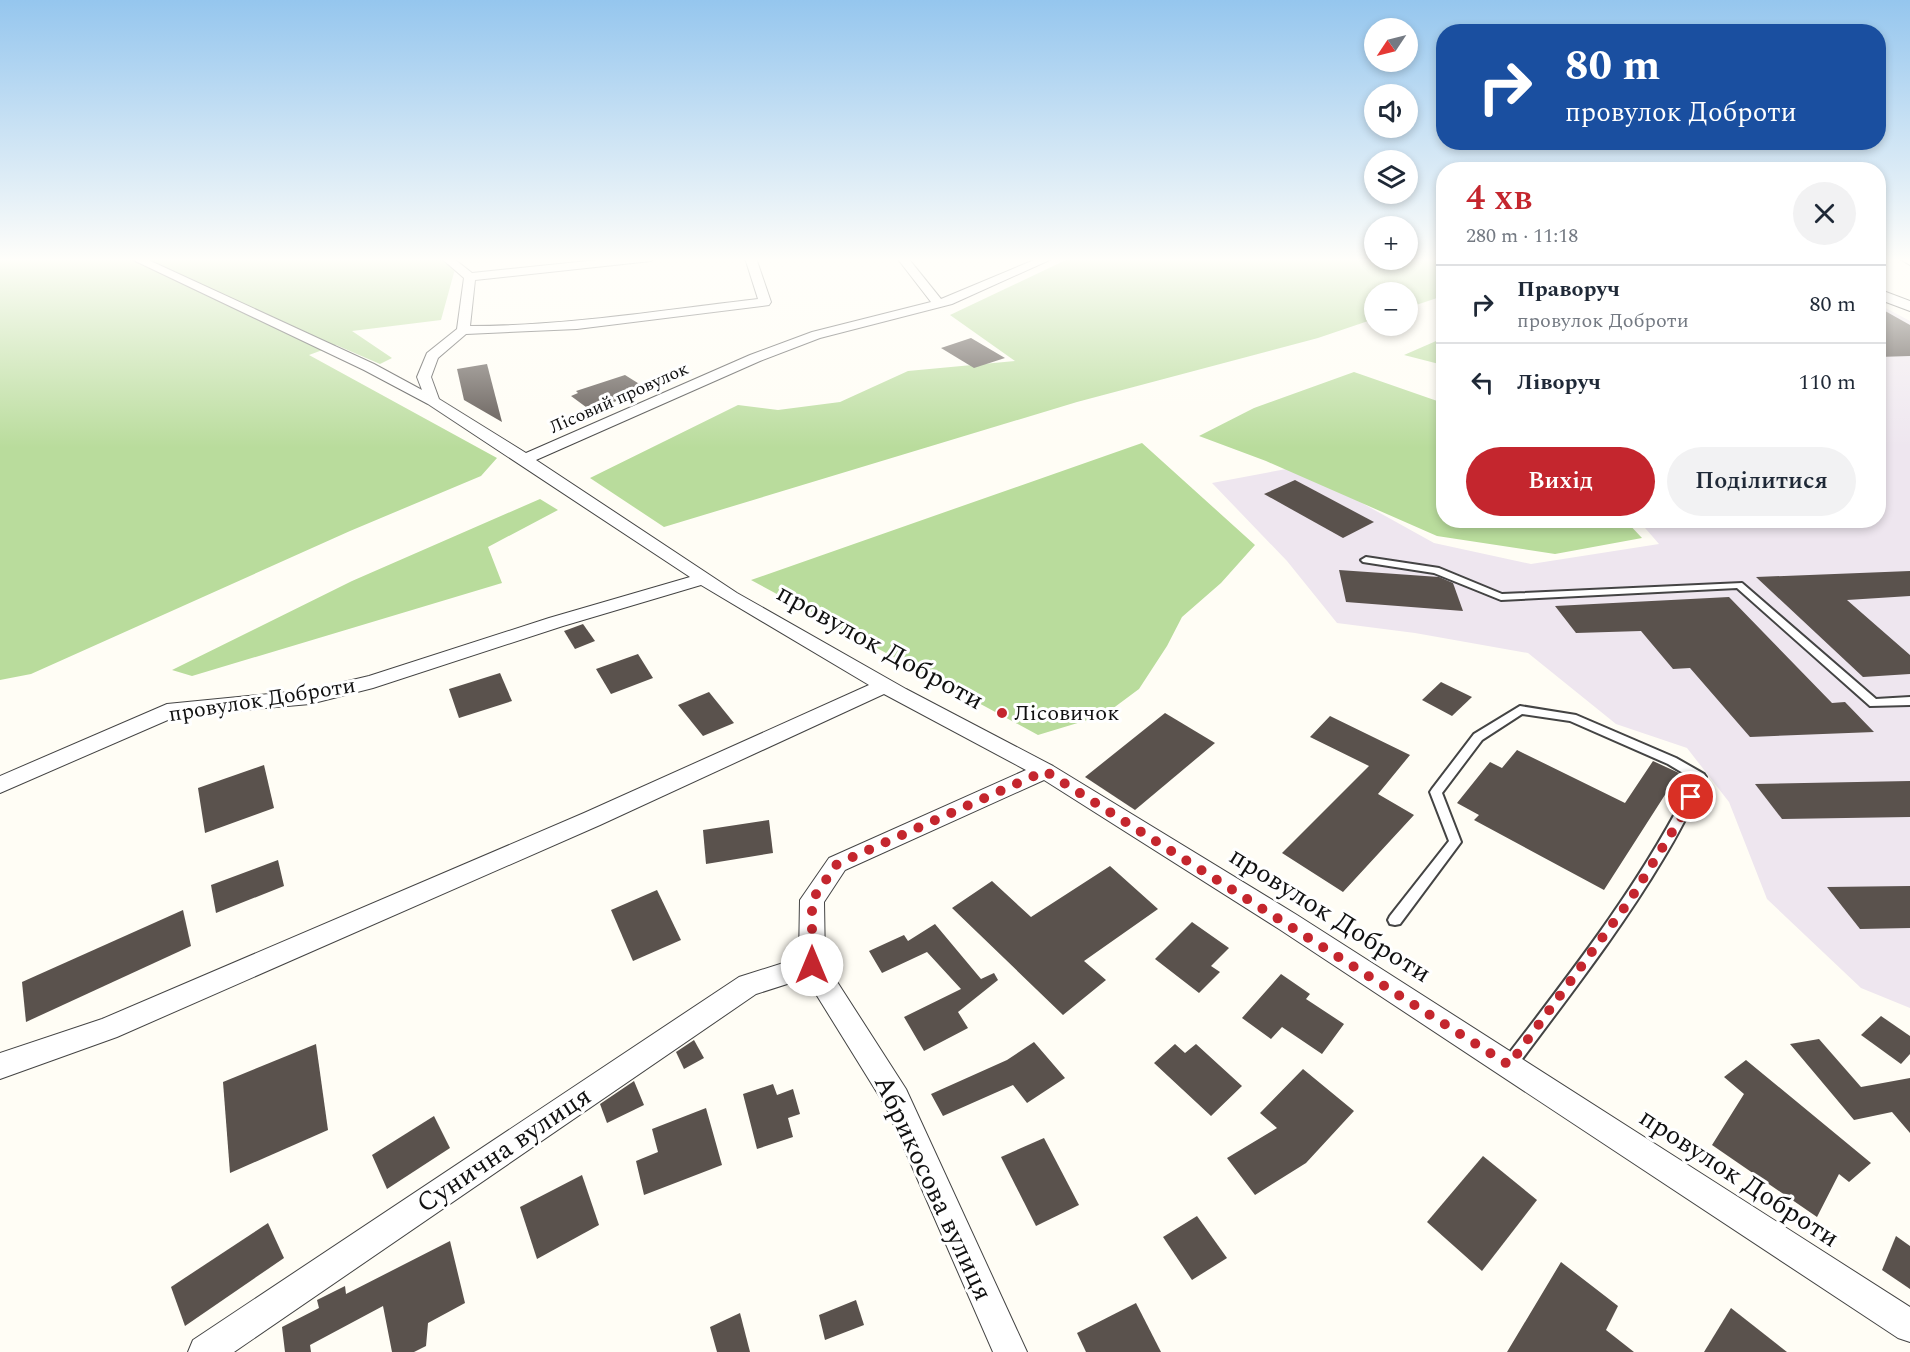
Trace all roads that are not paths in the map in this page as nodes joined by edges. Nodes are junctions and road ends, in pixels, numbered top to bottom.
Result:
1 (270, 321) edge
2 (464, 321) edge
3 (621, 321) edge
4 (869, 321) edge
5 (463, 330) junction
6 (433, 401) junction
7 (525, 459) junction
8 (1366, 560) dead end
9 (703, 579) junction
10 (884, 686) junction
11 (1910, 701) edge
12 (1045, 771) junction
13 (0, 785) edge
14 (1395, 920) dead end
15 (812, 965) junction
16 (1509, 1065) junction
17 (0, 1066) edge
18 (1910, 1326) edge
19 (205, 1352) edge
20 (1011, 1352) edge

1 - 6 street
2 - 5 street
3 - 5 street
4 - 7 street, Лісовий провулок
5 - 6 street
6 - 7 street
7 - 9 street, провулок Доброти
8 - 11 lane
9 - 10 street, провулок Доброти
9 - 13 street, провулок Доброти
10 - 12 street, провулок Доброти
10 - 17 street
12 - 15 street
12 - 16 street, провулок Доброти
14 - 16 lane
15 - 19 street, Сунична вулиця
15 - 20 street, Абрикосова вулиця
16 - 18 street, провулок Доброти

